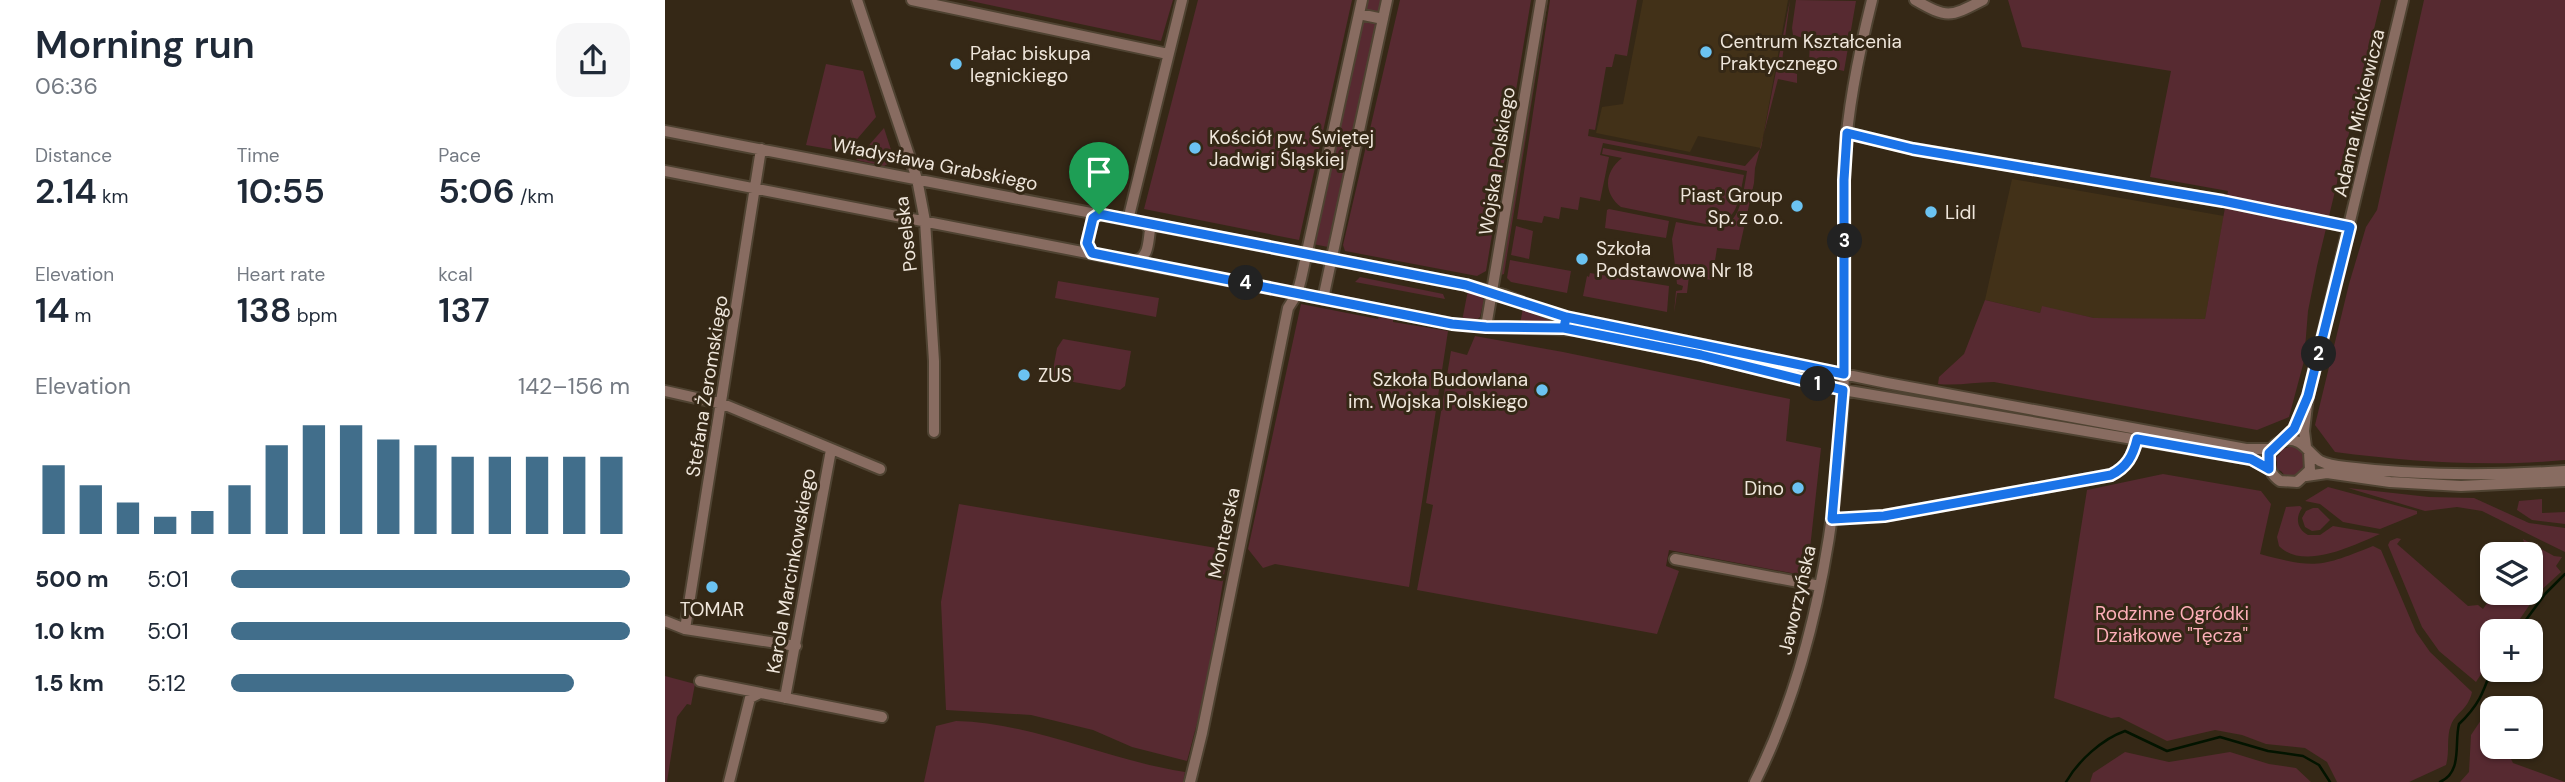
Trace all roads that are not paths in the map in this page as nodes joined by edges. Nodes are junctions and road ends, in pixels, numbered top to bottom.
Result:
1 (857, 0) edge
2 (912, 0) edge
3 (1182, 0) edge
4 (1361, 0) edge
5 (1387, 0) edge
6 (1541, 0) edge
7 (1872, 0) edge
8 (1915, 0) edge
9 (1983, 0) edge
10 (2403, 0) edge
11 (1359, 14) junction
12 (1383, 19) junction
13 (1168, 54) junction
14 (665, 131) edge
15 (1847, 133) junction
16 (761, 149) junction
17 (665, 171) edge
18 (916, 179) junction
19 (755, 188) junction
20 (1099, 214) junction
21 (1128, 220) junction
22 (925, 221) junction
23 (1145, 223) junction
24 (2350, 227) junction
25 (1092, 253) junction
26 (1306, 254) junction
27 (1332, 259) junction
28 (1135, 261) junction
29 (1492, 292) junction
30 (1297, 294) junction
31 (1323, 299) junction
32 (1565, 323) junction
33 (1486, 327) junction
34 (1844, 374) junction
35 (1843, 390) junction
36 (665, 391) edge
37 (2308, 396) junction
38 (723, 404) junction
39 (934, 432) dead end
40 (2137, 439) junction
41 (2285, 440) junction
42 (2272, 449) junction
43 (2308, 449) junction
44 (831, 450) junction
45 (880, 469) dead end
46 (2269, 469) junction
47 (2565, 471) edge
48 (2306, 476) junction
49 (2565, 481) edge
50 (1832, 519) junction
51 (1675, 559) dead end
52 (1820, 586) junction
53 (665, 621) edge
54 (685, 629) junction
55 (796, 646) junction
56 (700, 681) dead end
57 (760, 693) junction
58 (785, 698) junction
59 (882, 717) dead end
60 (729, 782) edge
61 (1189, 782) edge
62 (1755, 782) edge

1 - 18 street, Poselska
2 - 13 street
3 - 13 street
4 - 11 street, Monterska
5 - 12 street
6 - 29 street, Wojska Polskiego
7 - 15 street, Jaworzyńska
8 - 9 street
10 - 24 street, Adama Mickiewicza
11 - 12 street
11 - 26 street, Monterska
12 - 27 street
13 - 21 street
14 - 16 street, Władysława Grabskiego
15 - 24 street
15 - 34 street, Jaworzyńska
16 - 18 street, Władysława Grabskiego
16 - 19 street, Stefana Żeromskiego
17 - 19 street, Władysława Grabskiego
18 - 20 street, Władysława Grabskiego
18 - 22 street, Poselska
19 - 22 street, Władysława Grabskiego
19 - 38 street, Stefana Żeromskiego
20 - 21 street, Władysława Grabskiego
20 - 25 street
21 - 23 street, Władysława Grabskiego
22 - 25 street, Władysława Grabskiego
22 - 39 street, Poselska
23 - 26 street, Władysława Grabskiego
23 - 28 street
24 - 37 street, Adama Mickiewicza
25 - 28 street, Władysława Grabskiego
26 - 27 street, Władysława Grabskiego
26 - 30 street, Monterska
27 - 29 street, Władysława Grabskiego
27 - 31 street
28 - 30 street, Władysława Grabskiego
29 - 32 street, Władysława Grabskiego
29 - 33 street, Wojska Polskiego
30 - 31 street, Władysława Grabskiego
30 - 61 street, Monterska
31 - 33 street, Władysława Grabskiego
32 - 33 street, Władysława Grabskiego
32 - 34 street, Władysława Grabskiego
32 - 35 street, Władysława Grabskiego
34 - 35 street, Jaworzyńska
34 - 42 street, Władysława Grabskiego
35 - 40 street, Władysława Grabskiego
35 - 50 street, Jaworzyńska
36 - 38 street
37 - 41 street, Adama Mickiewicza
37 - 43 street, Adama Mickiewicza
38 - 44 street
38 - 54 street, Stefana Żeromskiego
40 - 46 street, Władysława Grabskiego
40 - 50 street
41 - 42 street
41 - 43 street
42 - 46 street
43 - 47 street
43 - 48 street
44 - 45 street
44 - 55 street, Karola Marcinkowskiego
46 - 48 street
48 - 49 street
50 - 52 street, Jaworzyńska
51 - 52 street
52 - 62 street, Jaworzyńska
53 - 54 street
54 - 55 street
55 - 58 street, Karola Marcinkowskiego
56 - 57 street
57 - 58 street
57 - 60 street
58 - 59 street

